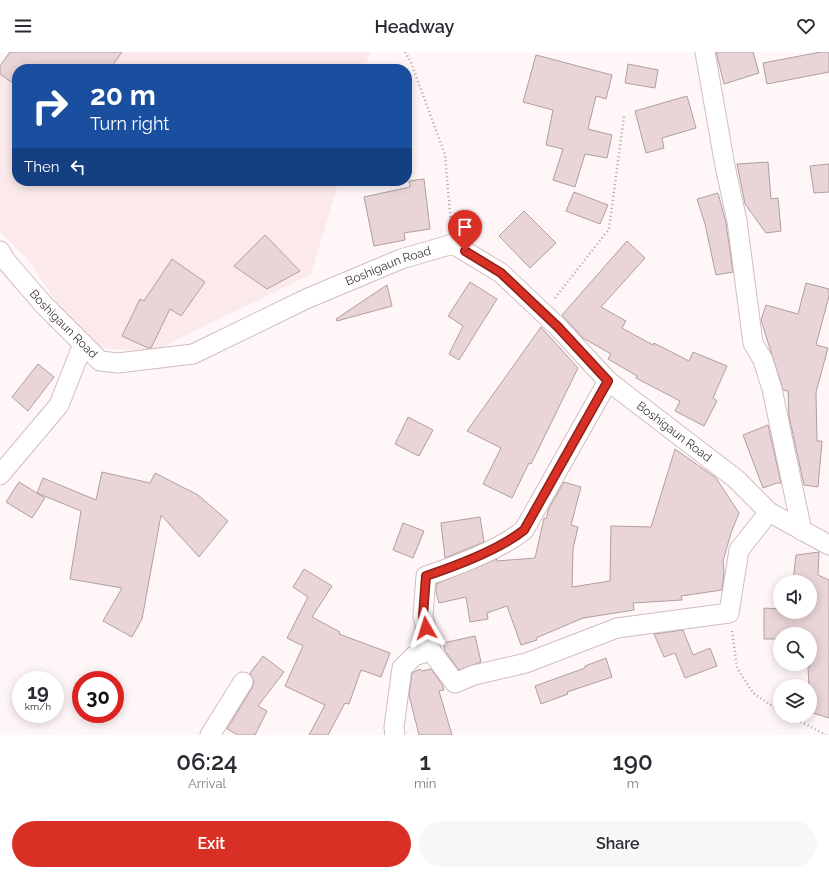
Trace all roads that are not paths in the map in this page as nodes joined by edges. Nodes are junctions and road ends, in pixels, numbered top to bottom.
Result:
1 (705, 52) edge
2 (0, 251) edge
3 (83, 344) junction
4 (608, 381) junction
5 (0, 475) edge
6 (769, 512) junction
7 (802, 531) junction
8 (829, 545) edge
9 (431, 651) junction
10 (243, 682) dead end
11 (389, 732) edge
12 (210, 735) edge

1 - 7 street
2 - 3 street, Boshigaun Road
3 - 4 street, Boshigaun Road
3 - 5 street
4 - 6 street, Boshigaun Road
4 - 9 street
6 - 7 street, Boshigaun Road
6 - 9 street
7 - 8 street, Boshigaun Road
9 - 11 street
10 - 12 street

